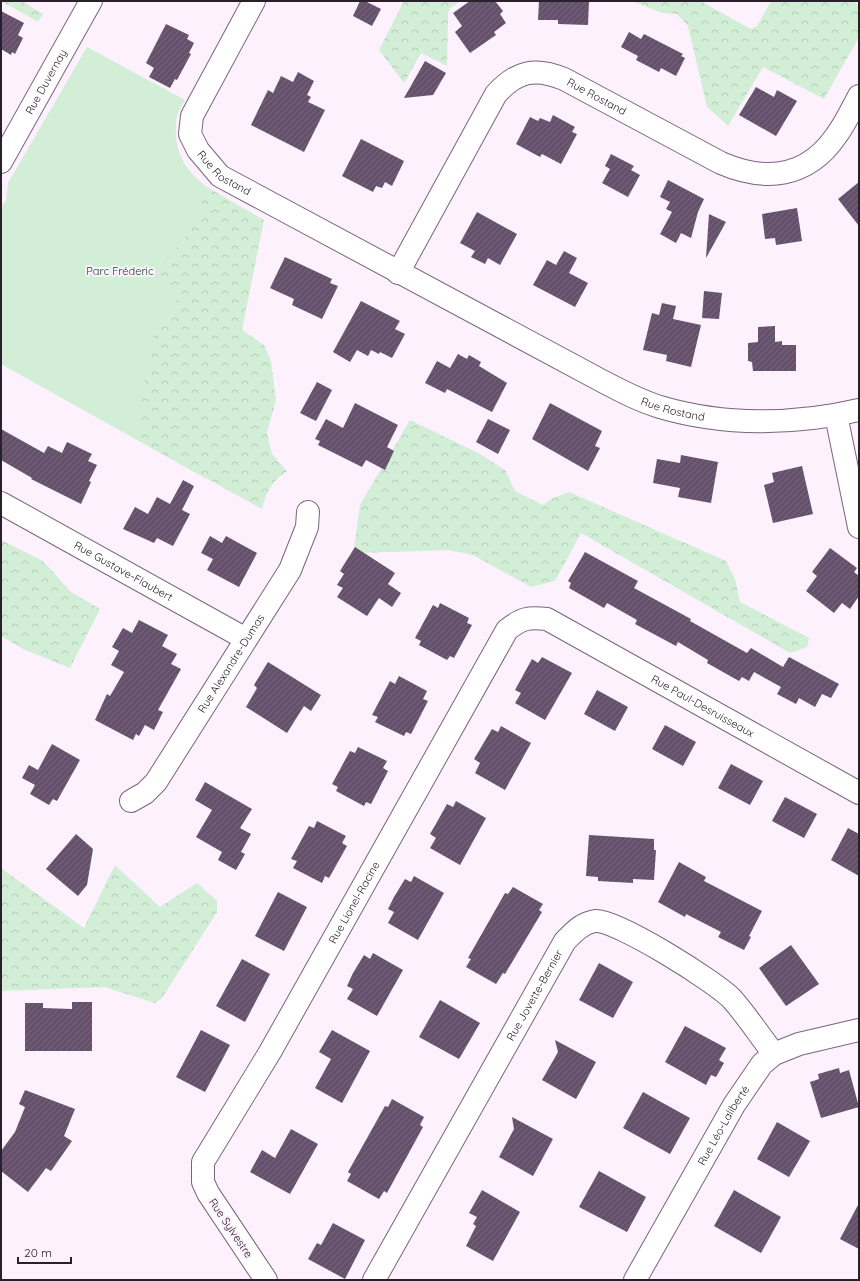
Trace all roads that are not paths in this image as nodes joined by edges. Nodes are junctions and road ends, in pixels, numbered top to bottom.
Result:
1 (91, 1) edge
2 (254, 1) edge
3 (859, 96) edge
4 (1, 162) edge
5 (398, 273) junction
6 (859, 410) edge
7 (836, 415) junction
8 (1, 504) edge
9 (308, 512) dead end
10 (859, 527) edge
11 (508, 630) joint
12 (246, 639) junction
13 (859, 793) edge
14 (131, 801) dead end
15 (859, 1030) edge
16 (774, 1054) junction
17 (202, 1174) joint
18 (266, 1280) edge
19 (374, 1280) edge
20 (635, 1280) edge

1 - 4 street, Rue Duvernay
2 - 5 street, Rue Rostand
3 - 5 street, Rue Rostand
5 - 7 street, Rue Rostand
6 - 7 street, Rue Rostand
7 - 10 street
8 - 12 street, Rue Gustave-Flaubert
9 - 12 street, Rue Alexandre-Dumas
11 - 13 street, Rue Paul-Desruisseaux
11 - 17 street, Rue Lionel-Racine
12 - 14 street, Rue Alexandre-Dumas
15 - 16 street, Rue Léo-Laliberté
16 - 19 street, Rue Jovette-Bernier
16 - 20 street, Rue Léo-Laliberté
17 - 18 street, Rue Sylvestre

